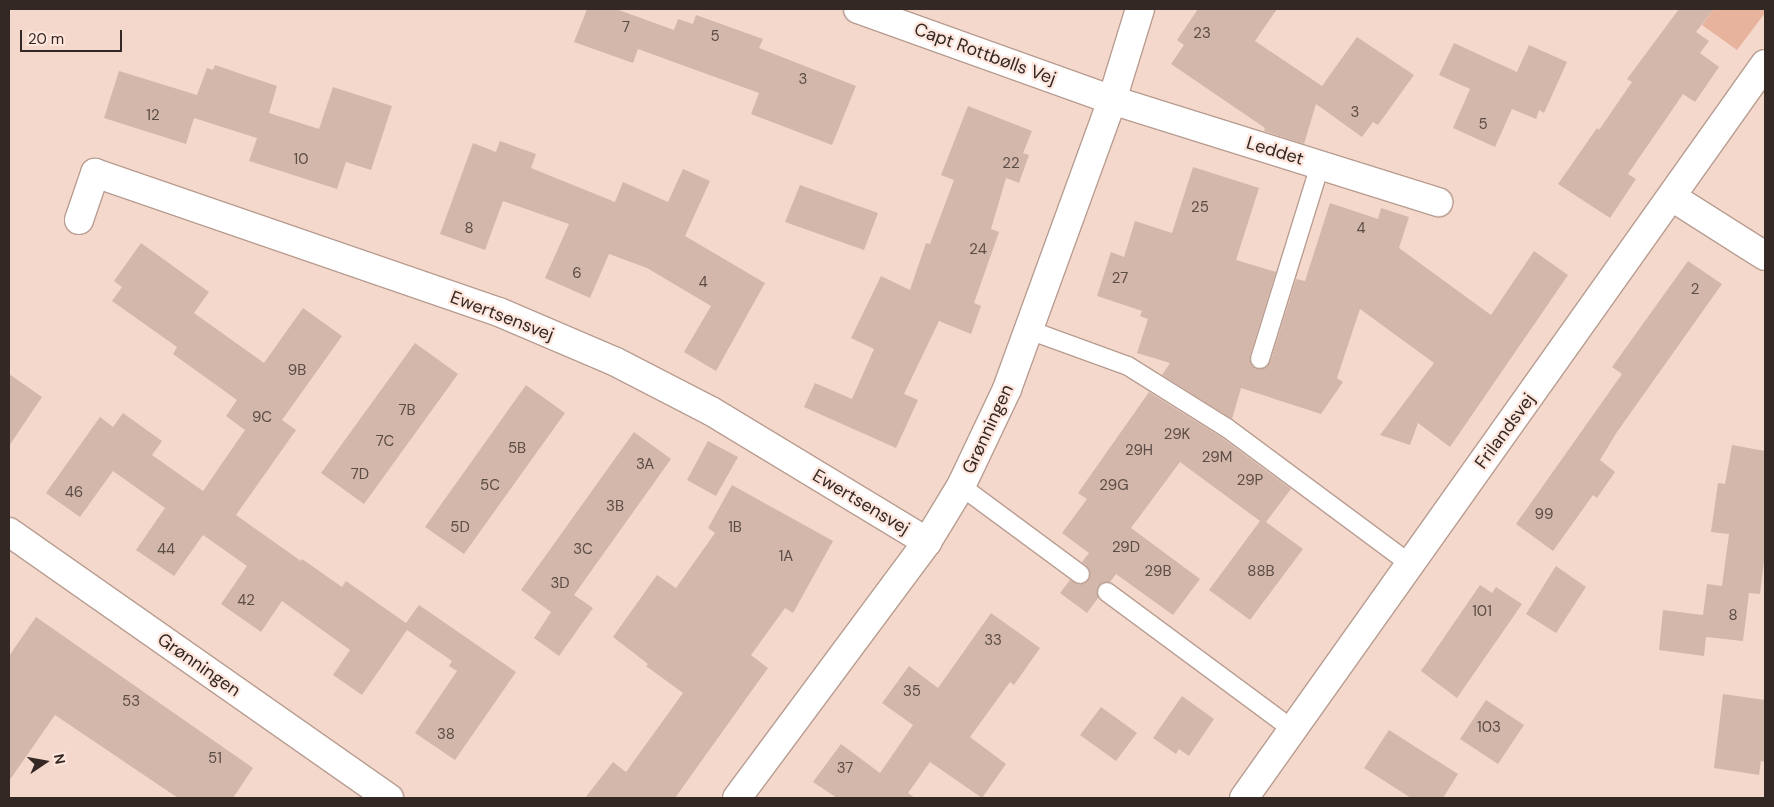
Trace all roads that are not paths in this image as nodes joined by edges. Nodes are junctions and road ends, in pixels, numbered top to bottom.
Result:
1 (858, 9) edge
2 (1140, 9) edge
3 (1765, 64) edge
4 (1112, 100) junction
5 (1320, 165) junction
6 (1672, 197) junction
7 (1438, 202) dead end
8 (78, 220) dead end
9 (1765, 256) edge
10 (1029, 330) junction
11 (1260, 359) dead end
12 (961, 486) junction
13 (9, 532) edge
14 (927, 542) junction
15 (1410, 564) junction
16 (1080, 574) dead end
17 (1107, 592) dead end
18 (1292, 729) junction
19 (389, 798) edge
20 (737, 798) edge
21 (1244, 798) edge

1 - 4 street, Capt Rottbølls Vej
2 - 4 street, Grønningen
3 - 6 street, Frilandsvej
4 - 5 street, Leddet
4 - 10 street, Grønningen
5 - 7 street, Leddet
5 - 11 lane
6 - 9 street
6 - 15 street, Frilandsvej
8 - 14 street, Ewertsensvej
10 - 12 street, Grønningen
10 - 15 lane
12 - 14 street, Grønningen
12 - 16 lane
13 - 19 street, Grønningen
14 - 20 street, Grønningen
15 - 18 street, Frilandsvej
17 - 18 lane
18 - 21 street, Frilandsvej

